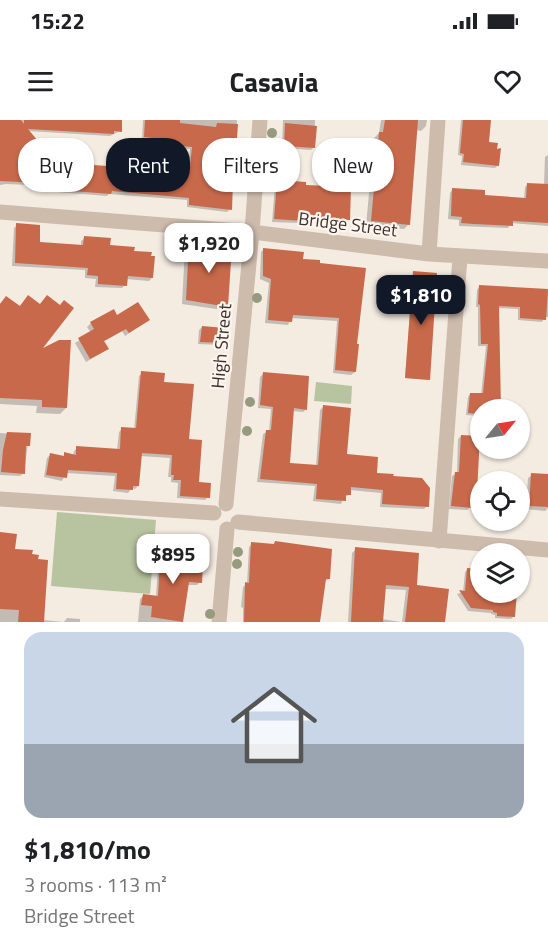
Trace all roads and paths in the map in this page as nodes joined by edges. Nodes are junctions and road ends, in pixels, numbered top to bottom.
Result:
1 (260, 120) edge
2 (438, 120) edge
3 (0, 212) edge
4 (252, 232) junction
5 (429, 254) junction
6 (460, 257) junction
7 (548, 261) edge
8 (0, 499) edge
9 (220, 508) junction
10 (233, 526) junction
11 (439, 541) junction
12 (548, 550) edge
13 (219, 622) edge

1 - 4 street, High Street
2 - 5 street
3 - 4 street, Bridge Street
4 - 5 street, Bridge Street
4 - 9 street, High Street
5 - 6 street, Bridge Street
6 - 7 street, Bridge Street
6 - 11 street
8 - 9 street
9 - 10 street
9 - 10 street
10 - 11 street
10 - 13 street
11 - 12 street

